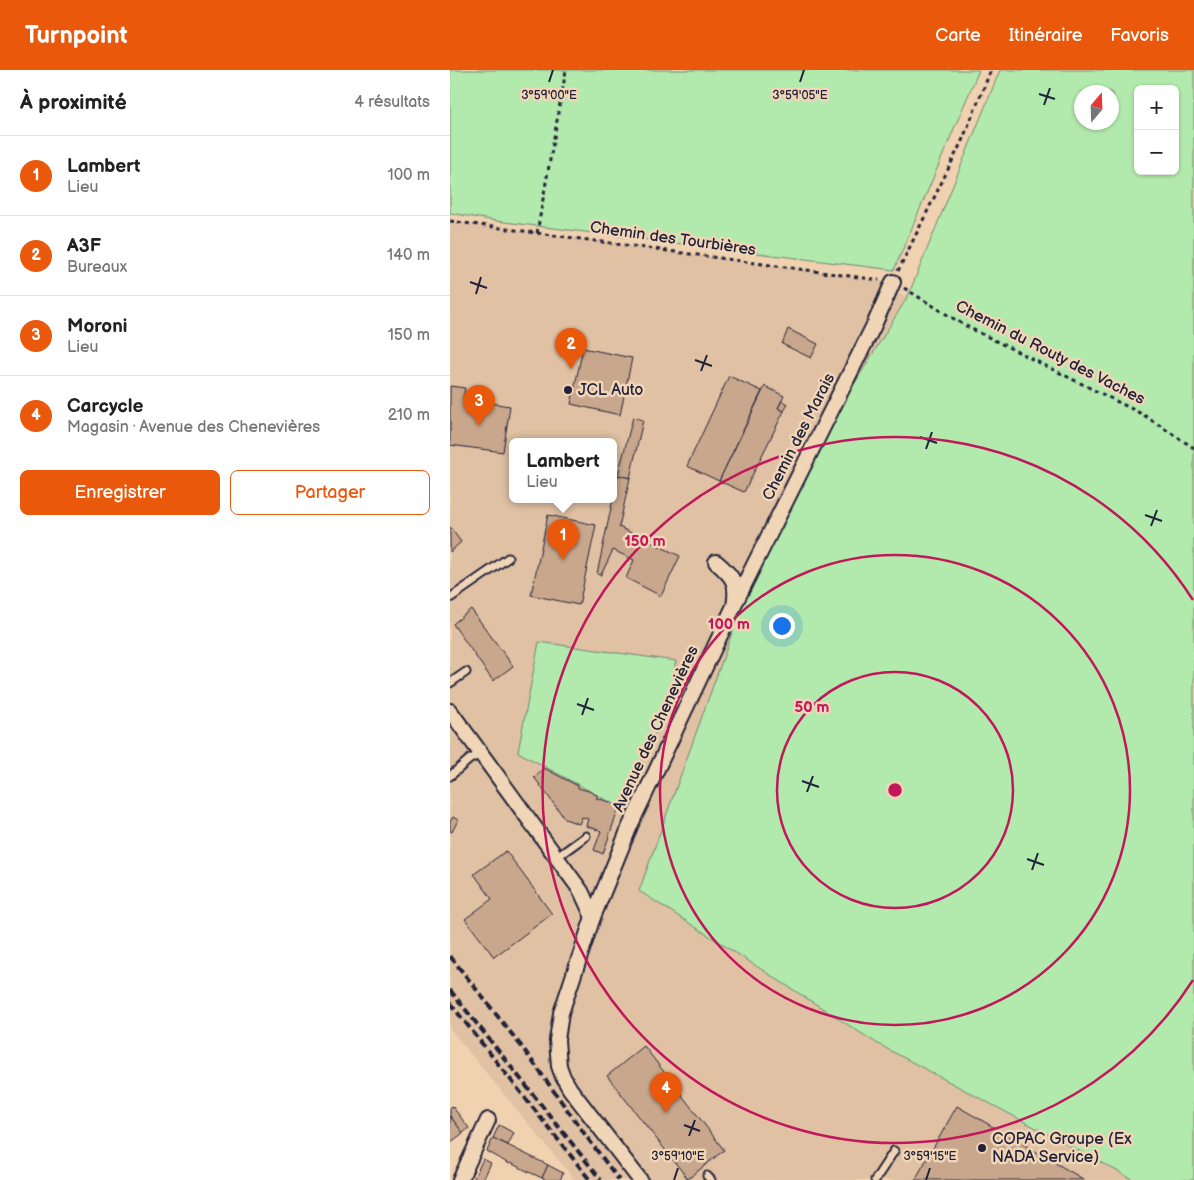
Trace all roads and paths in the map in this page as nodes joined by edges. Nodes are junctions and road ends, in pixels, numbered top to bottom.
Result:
1 (566, 70) edge
2 (991, 70) edge
3 (450, 221) edge
4 (537, 233) junction
5 (893, 282) junction
6 (1194, 448) edge
7 (508, 558) dead end
8 (716, 562) dead end
9 (450, 598) edge
10 (734, 606) junction
11 (466, 672) dead end
12 (450, 683) edge
13 (450, 711) edge
14 (481, 754) junction
15 (450, 776) edge
16 (586, 836) dead end
17 (557, 857) junction
18 (594, 917) junction
19 (488, 1120) dead end
20 (894, 1152) dead end
21 (878, 1179) edge
22 (460, 1180) edge
23 (640, 1180) edge

1 - 4 path
2 - 5 path
3 - 4 path, Chemin des Tourbières
4 - 5 path, Chemin des Tourbières
5 - 6 path, Chemin du Routy des Vaches
5 - 10 street, Chemin des Marais
7 - 9 lane
8 - 10 street, Avenue des Chenevières
10 - 18 street, Avenue des Chenevières
11 - 12 lane
13 - 14 street
14 - 15 lane
14 - 17 street
16 - 17 lane
17 - 18 street
18 - 23 street, Avenue des Chenevières
19 - 22 street
20 - 21 lane

